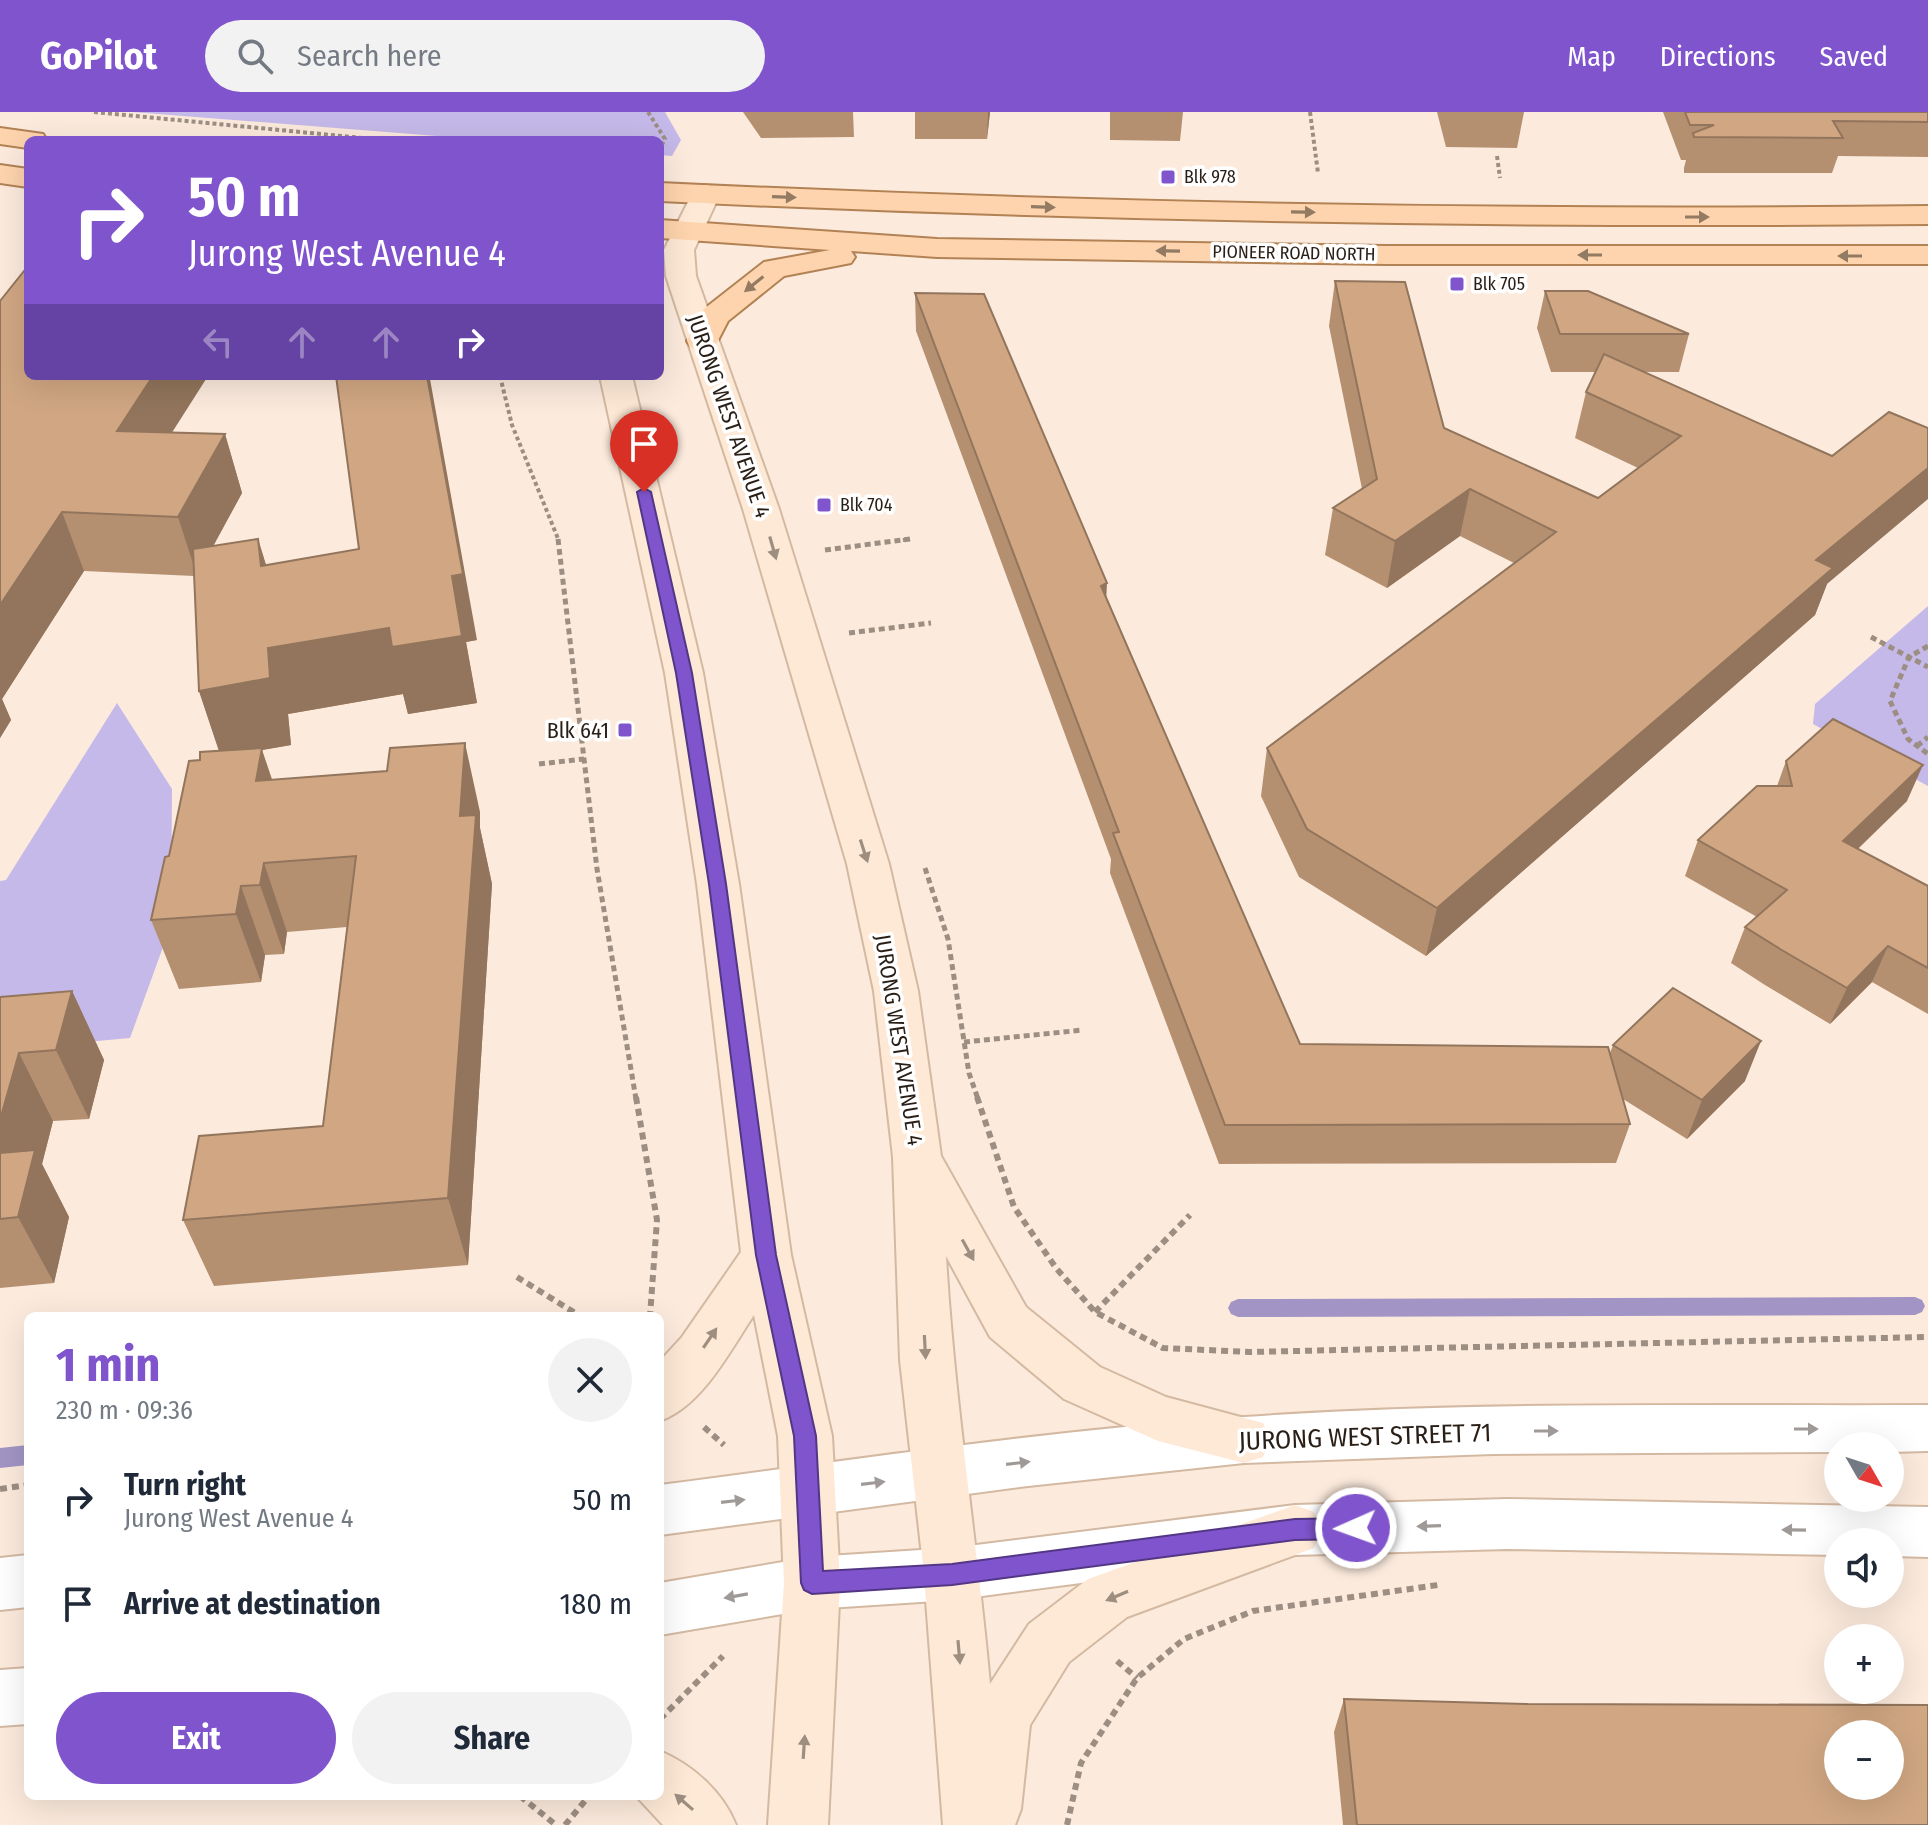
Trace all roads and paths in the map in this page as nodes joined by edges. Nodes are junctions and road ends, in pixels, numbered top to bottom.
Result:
1 (94, 112) edge
2 (648, 112) edge
3 (1310, 112) edge
4 (0, 136) edge
5 (342, 136) edge
6 (663, 136) edge
7 (24, 139) edge
8 (1497, 156) dead end
9 (0, 174) edge
10 (24, 177) edge
11 (1319, 182) dead end
12 (1502, 187) dead end
13 (664, 192) edge
14 (706, 194) junction
15 (1928, 215) edge
16 (674, 230) edge
17 (937, 248) junction
18 (1928, 255) edge
19 (703, 341) junction
20 (501, 380) edge
21 (617, 380) edge
22 (910, 539) dead end
23 (825, 550) dead end
24 (931, 623) dead end
25 (846, 634) dead end
26 (1871, 637) dead end
27 (1928, 646) edge
28 (1909, 657) junction
29 (1928, 667) edge
30 (1928, 737) edge
31 (1917, 746) junction
32 (1928, 754) edge
33 (584, 759) junction
34 (539, 764) dead end
35 (1083, 1030) dead end
36 (964, 1042) dead end
37 (917, 1157) junction
38 (1190, 1215) dead end
39 (766, 1255) junction
40 (517, 1277) dead end
41 (1081, 1296) dead end
42 (574, 1312) edge
43 (650, 1312) edge
44 (1095, 1312) junction
45 (1928, 1337) edge
46 (664, 1394) edge
47 (1928, 1428) edge
48 (1244, 1440) junction
49 (941, 1475) junction
50 (24, 1486) edge
51 (0, 1489) edge
52 (805, 1491) junction
53 (664, 1509) edge
54 (1295, 1530) junction
55 (1928, 1532) edge
56 (952, 1574) junction
57 (24, 1581) edge
58 (812, 1583) junction
59 (1454, 1583) dead end
60 (0, 1584) edge
61 (664, 1608) edge
62 (725, 1654) dead end
63 (24, 1696) edge
64 (0, 1698) edge
65 (664, 1715) edge
66 (664, 1785) edge
67 (525, 1800) edge
68 (586, 1800) edge
69 (556, 1825) edge
70 (565, 1825) edge
71 (706, 1825) edge
72 (798, 1825) edge
73 (973, 1825) edge
74 (989, 1825) edge
75 (1067, 1825) edge

1 - 5 path
2 - 6 path
3 - 11 path
4 - 7 main road
8 - 12 path
9 - 10 main road
13 - 14 main road, PIONEER ROAD NORTH
14 -> 15 main road, PIONEER ROAD NORTH
14 - 16 main road, JURONG WEST AVENUE 4
16 - 17 main road, PIONEER ROAD NORTH
16 - 19 main road, JURONG WEST AVENUE 4
18 -> 17 main road, PIONEER ROAD NORTH
17 -> 19 main road
19 -> 37 main road, JURONG WEST AVENUE 4
20 - 33 path
21 - 39 main road
22 - 23 path
24 - 25 path
26 - 28 path
27 - 28 path
28 - 29 path
28 - 31 path
30 - 31 path
31 - 32 path
33 - 34 path
33 - 43 path
35 - 36 path
37 -> 48 main road
37 -> 49 main road, JURONG WEST AVENUE 4
38 - 44 path
46 -> 39 main road
39 - 52 main road
40 - 42 path
41 - 44 path
44 - 45 path
48 -> 47 street, JURONG WEST STREET 71
49 -> 48 street, JURONG WEST STREET 71
52 -> 49 street, JURONG WEST STREET 71
49 - 56 main road, JURONG WEST AVENUE 4
50 - 51 path
53 -> 52 street, JURONG WEST STREET 71
52 - 58 main road
55 -> 54 street
54 - 56 street
54 -> 74 main road
56 - 58 street
56 -> 73 main road, JURONG WEST AVENUE 4
57 - 60 street
58 -> 61 street
72 -> 58 main road
59 - 75 path
62 - 65 path
63 - 64 street
71 -> 66 main road
67 - 69 path
68 - 70 path

